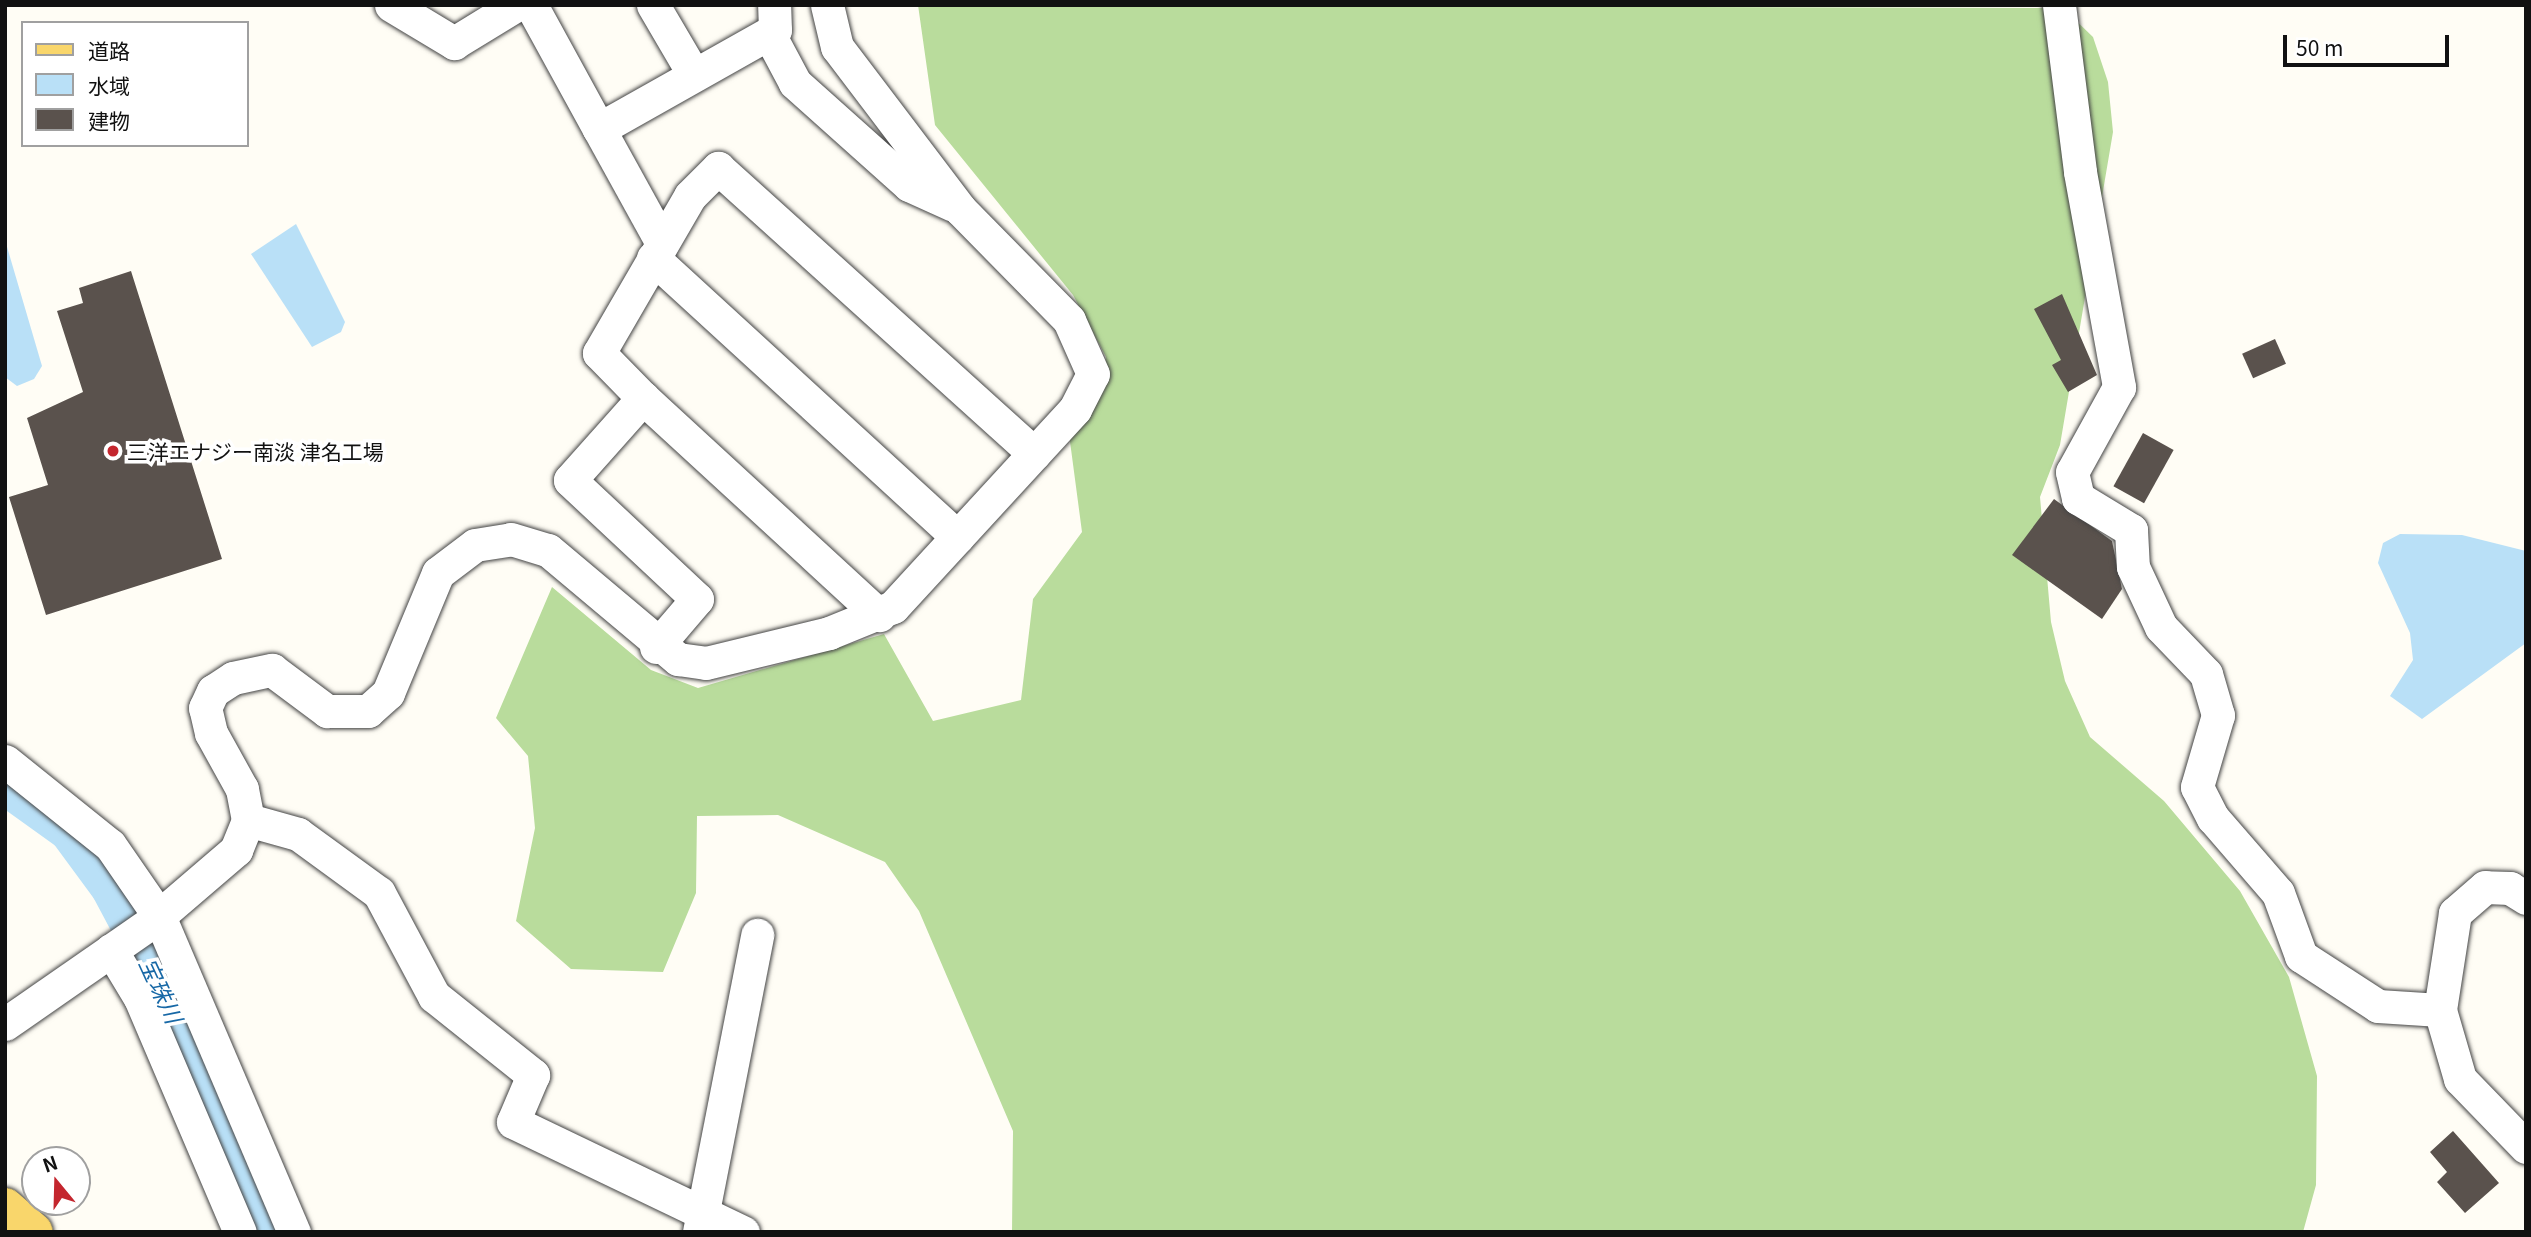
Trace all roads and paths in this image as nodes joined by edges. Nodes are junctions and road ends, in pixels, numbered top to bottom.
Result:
1 (391, 5) edge
2 (516, 5) edge
3 (531, 5) edge
4 (653, 5) edge
5 (827, 5) edge
6 (2059, 5) edge
7 (771, 20) edge
8 (694, 75) junction
9 (599, 129) junction
10 (960, 209) junction
11 (658, 251) junction
12 (643, 398) junction
13 (1034, 454) junction
14 (958, 537) junction
15 (879, 615) junction
16 (656, 647) junction
17 (5, 761) edge
18 (248, 820) junction
19 (2526, 898) edge
20 (156, 919) junction
21 (757, 936) dead end
22 (114, 948) junction
23 (2440, 1010) junction
24 (5, 1024) edge
25 (224, 1074) junction
26 (191, 1118) junction
27 (2526, 1147) edge
28 (5, 1207) edge
29 (701, 1223) edge
30 (34, 1232) edge
31 (240, 1232) edge
32 (295, 1232) edge
33 (743, 1232) edge

1 - 2 street
3 - 9 street
4 - 8 street
5 - 10 street
6 - 23 street
7 - 8 street
7 - 10 street
8 - 9 street
9 - 11 street
10 - 13 street
11 - 12 street
11 - 13 street
11 - 14 street
12 - 15 street
12 - 16 street
13 - 14 street
14 - 15 street
15 - 16 street
16 - 18 street
17 - 20 street
18 - 20 street
18 - 29 street
19 - 23 street
20 - 22 street
20 - 25 street
21 - 29 street
22 - 24 street
22 - 26 street
23 - 27 street
25 - 26 street
25 - 32 street
26 - 31 street
28 - 30 main road
29 - 33 street

